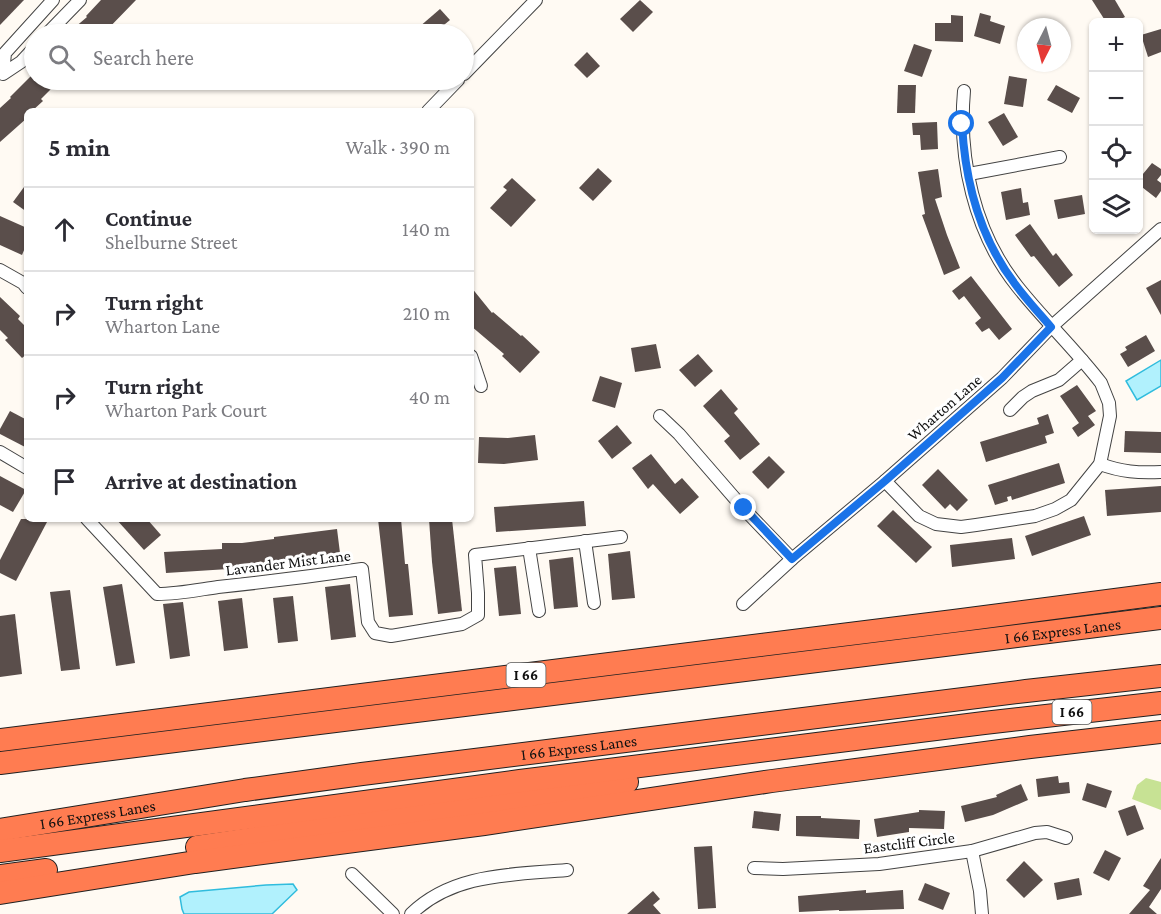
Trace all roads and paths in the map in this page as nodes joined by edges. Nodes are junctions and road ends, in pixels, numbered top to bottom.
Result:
1 (52, 0) edge
2 (80, 0) edge
3 (536, 0) edge
4 (31, 24) edge
5 (57, 24) edge
6 (24, 32) edge
7 (24, 59) edge
8 (474, 64) edge
9 (1, 74) edge
10 (448, 90) edge
11 (964, 91) dead end
12 (431, 108) edge
13 (1060, 157) dead end
14 (969, 174) junction
15 (1161, 229) edge
16 (0, 270) edge
17 (24, 284) edge
18 (1051, 327) junction
19 (1082, 360) junction
20 (474, 365) edge
21 (481, 386) dead end
22 (1010, 410) dead end
23 (660, 416) dead end
24 (0, 452) edge
25 (1100, 464) junction
26 (24, 466) edge
27 (1161, 472) edge
28 (885, 481) junction
29 (90, 522) edge
30 (621, 537) dead end
31 (585, 541) junction
32 (529, 548) junction
33 (792, 559) junction
34 (1161, 594) edge
35 (594, 603) dead end
36 (744, 604) dead end
37 (539, 611) dead end
38 (1161, 618) edge
39 (1161, 676) edge
40 (1161, 703) edge
41 (984, 723) junction
42 (1161, 732) edge
43 (0, 740) edge
44 (0, 764) edge
45 (0, 830) edge
46 (1066, 838) dead end
47 (972, 850) junction
48 (0, 851) edge
49 (753, 868) dead end
50 (567, 870) dead end
51 (352, 874) dead end
52 (2, 881) edge
53 (393, 914) edge
54 (411, 914) edge
55 (982, 914) edge

1 - 4 street
2 - 5 street
3 - 8 street
6 - 9 street
7 - 9 street
10 - 12 street
11 - 14 street
13 - 14 street
14 - 18 street
15 - 18 street, Wharton Lane
16 - 17 street
18 - 19 street
18 - 28 street, Wharton Lane
19 - 22 street
19 - 25 street
20 - 21 street
23 - 33 street
24 - 26 street
25 - 27 street
25 - 28 street
28 - 33 street, Wharton Lane
29 - 32 street, Lavander Mist Lane
30 - 31 street, Lavander Mist Lane
31 - 32 street, Lavander Mist Lane
31 - 35 street
32 - 37 street
33 - 36 street, Wharton Lane
34 - 43 highway, I 66
38 - 44 highway, I 66 Express Lanes
39 - 45 highway, I 66 Express Lanes
40 - 41 highway, I 66
41 - 48 highway, I 66
41 - 52 highway
42 - 52 highway
46 - 47 street, Eastcliff Circle
47 - 49 street, Eastcliff Circle
47 - 55 street
50 - 54 street
51 - 53 street

